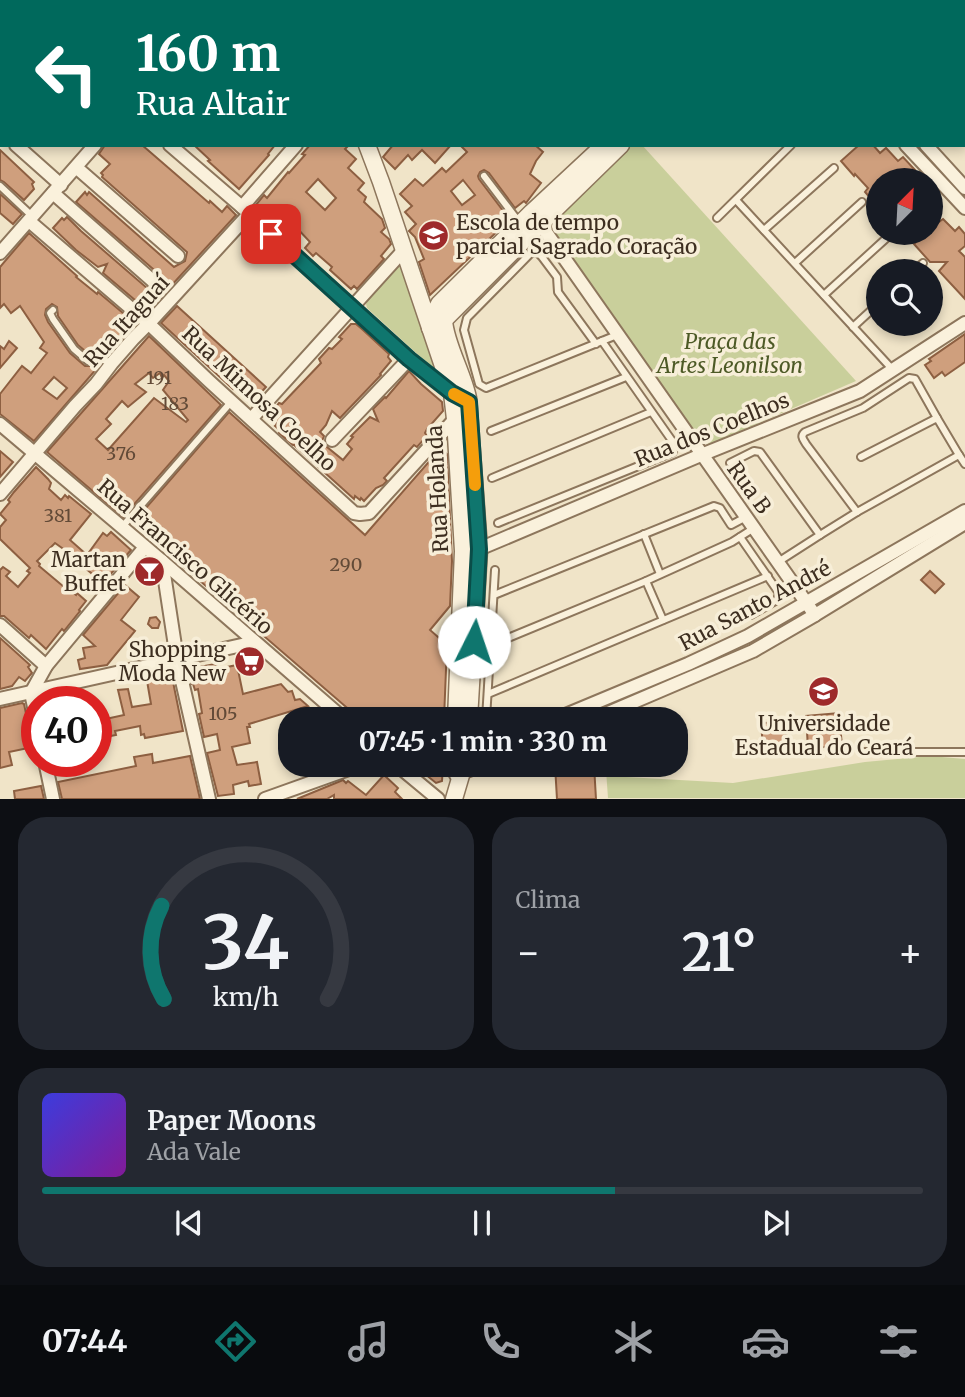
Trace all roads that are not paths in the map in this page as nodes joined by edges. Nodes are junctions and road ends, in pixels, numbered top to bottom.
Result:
1 (18, 147) edge
2 (172, 147) edge
3 (294, 147) edge
4 (370, 147) edge
5 (602, 147) edge
6 (619, 147) edge
7 (790, 147) edge
8 (908, 147) edge
9 (928, 147) edge
10 (88, 148) edge
11 (76, 168) junction
12 (834, 168) dead end
13 (484, 176) dead end
14 (0, 186) edge
15 (965, 188) edge
16 (57, 189) junction
17 (736, 200) junction
18 (862, 202) dead end
19 (965, 208) edge
20 (245, 210) junction
21 (536, 218) junction
22 (717, 218) dead end
23 (31, 219) junction
24 (520, 223) junction
25 (764, 230) junction
26 (879, 245) edge
27 (403, 251) junction
28 (0, 253) edge
29 (177, 256) dead end
30 (795, 263) junction
31 (154, 282) dead end
32 (824, 295) junction
33 (353, 306) junction
34 (53, 310) dead end
35 (866, 315) edge
36 (433, 320) junction
37 (148, 323) junction
38 (965, 323) edge
39 (853, 327) junction
40 (617, 335) junction
41 (598, 343) junction
42 (409, 359) junction
43 (112, 363) junction
44 (893, 370) junction
45 (626, 376) junction
46 (452, 393) junction
47 (232, 401) junction
48 (469, 402) junction
49 (651, 412) junction
50 (251, 418) junction
51 (937, 418) junction
52 (455, 419) junction
53 (0, 424) edge
54 (491, 432) dead end
55 (332, 440) dead end
56 (34, 454) junction
57 (701, 455) junction
58 (959, 455) junction
59 (861, 457) dead end
60 (730, 463) dead end
61 (965, 464) edge
62 (492, 478) dead end
63 (0, 494) edge
64 (857, 512) junction
65 (965, 512) edge
66 (746, 517) junction
67 (498, 523) dead end
68 (965, 523) edge
69 (122, 527) junction
70 (754, 528) junction
71 (644, 534) junction
72 (821, 536) junction
73 (740, 537) junction
74 (145, 547) junction
75 (471, 550) junction
76 (162, 561) junction
77 (778, 562) junction
78 (495, 570) dead end
79 (660, 574) junction
80 (768, 576) junction
81 (646, 581) junction
82 (494, 595) junction
83 (807, 602) junction
84 (751, 615) dead end
85 (815, 615) junction
86 (663, 620) junction
87 (0, 625) edge
88 (255, 642) junction
89 (491, 645) junction
90 (177, 659) junction
91 (46, 666) junction
92 (35, 686) edge
93 (61, 686) edge
94 (488, 694) junction
95 (21, 695) edge
96 (0, 699) edge
97 (330, 707) edge
98 (457, 707) edge
99 (469, 707) edge
100 (487, 707) edge
101 (585, 707) edge
102 (622, 707) edge
103 (865, 751) dead end
104 (965, 751) edge
105 (48, 777) edge
106 (326, 777) edge
107 (411, 777) edge
108 (457, 777) edge
109 (53, 799) edge
110 (209, 799) edge
111 (265, 799) edge
112 (438, 799) edge
113 (452, 799) edge

1 - 16 street
2 - 20 street
3 - 20 street, Rua Itaguaí
4 - 27 street, Rua Holanda
5 - 21 street
6 - 21 street
7 - 17 lane
8 - 19 street
9 - 15 street
10 - 11 street
11 - 16 street
11 - 29 street
12 - 25 lane
13 - 24 lane
14 - 23 lane, Rua Mimosa Coelho
16 - 23 street
16 - 31 street
17 - 22 lane
17 - 25 lane
18 - 30 lane
20 - 33 street
20 - 37 street, Rua Itaguaí
21 - 24 street
21 - 36 street
21 - 40 street, Rua B
23 - 28 street
23 - 37 street, Rua Mimosa Coelho
24 - 36 street
25 - 30 lane
26 - 32 lane
27 - 33 street
27 - 36 street, Rua Holanda
30 - 32 lane
32 - 39 lane
33 - 42 street
33 - 50 street
34 - 43 lane
35 - 39 lane
36 - 46 street, Rua Holanda
36 - 48 street, Rua Holanda
37 - 43 street, Rua Itaguaí
37 - 47 street, Rua Mimosa Coelho
38 - 44 street, Rua dos Coelhos
39 - 44 lane
40 - 41 lane
40 - 57 street, Rua B
41 - 41 lane
41 - 45 lane
42 - 46 street
42 - 55 street
43 - 56 street, Rua Itaguaí
44 - 57 street, Rua dos Coelhos
45 - 49 lane
45 - 54 lane
46 - 48 street
46 - 52 street, Rua Holanda
47 - 50 street, Rua Mimosa Coelho
47 - 69 lane
48 - 75 street, Rua Holanda
49 - 62 lane
49 - 67 lane
50 - 52 street, Rua Mimosa Coelho
51 - 58 lane
51 - 59 lane
51 - 64 lane
52 - 75 street, Rua Holanda
53 - 56 street, Rua Francisco Glicério
56 - 63 street, Rua Itaguaí
56 - 69 street, Rua Francisco Glicério
57 - 66 street, Rua B
57 - 75 street, Rua dos Coelhos
58 - 61 lane
58 - 64 lane
60 - 72 lane
64 - 72 lane
65 - 83 street, Rua Santo André
66 - 70 street, Rua B
66 - 71 lane
68 - 85 street, Rua Santo André
69 - 74 street, Rua Francisco Glicério
70 - 73 lane
70 - 77 street, Rua B
71 - 79 lane
71 - 82 lane
72 - 77 lane
73 - 79 lane
73 - 80 lane
74 - 76 street, Rua Francisco Glicério
74 - 91 street
75 - 98 street, Rua Holanda
75 - 99 street, Rua Holanda
76 - 88 street, Rua Francisco Glicério
76 - 90 street
77 - 83 street, Rua B
78 - 82 lane
79 - 81 lane
80 - 84 lane
80 - 86 lane
81 - 86 lane
81 - 89 lane
82 - 89 lane
83 - 85 street, Rua B
83 - 101 street, Rua Santo André
85 - 102 street, Rua Santo André
86 - 94 lane
87 - 91 street
88 - 90 street
88 - 97 street, Rua Francisco Glicério
89 - 94 lane
90 - 93 street
90 - 110 street
91 - 92 street
94 - 100 lane
95 - 96 street
103 - 104 lane
105 - 109 street
106 - 111 street
107 - 112 street
108 - 113 street

